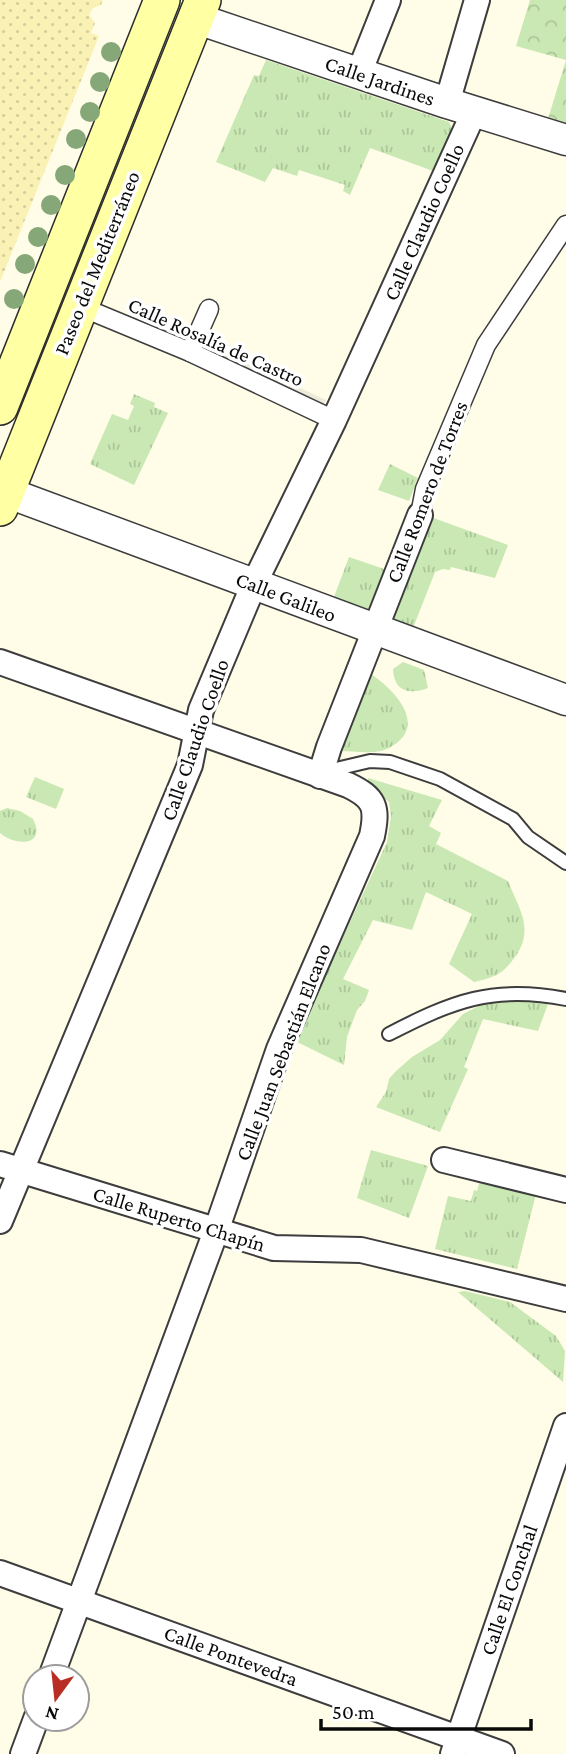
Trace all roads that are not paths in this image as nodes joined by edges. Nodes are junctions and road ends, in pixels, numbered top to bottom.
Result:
1 (388, 0) edge
2 (477, 0) edge
3 (161, 3) edge
4 (199, 9) edge
5 (359, 73) junction
6 (461, 108) junction
7 (566, 140) edge
8 (566, 225) edge
9 (79, 306) junction
10 (209, 309) dead end
11 (190, 352) junction
12 (0, 407) edge
13 (334, 420) junction
14 (3, 500) edge
15 (420, 515) joint
16 (254, 584) junction
17 (375, 630) junction
18 (0, 662) edge
19 (566, 700) edge
20 (197, 732) junction
21 (320, 776) junction
22 (566, 863) edge
23 (566, 999) edge
24 (389, 1034) dead end
25 (443, 1160) dead end
26 (10, 1168) edge
27 (566, 1190) edge
28 (0, 1221) edge
29 (216, 1231) junction
30 (566, 1299) edge
31 (566, 1426) edge
32 (0, 1573) edge
33 (78, 1601) junction
34 (56, 1663) edge
35 (31, 1733) edge
36 (456, 1746) edge
37 (23, 1754) edge
38 (502, 1754) edge

1 - 5 street
2 - 6 street, Calle Claudio Coello
3 - 12 main road, Paseo del Mediterráneo
4 - 5 street, Calle Jardines
4 - 9 main road, Paseo del Mediterráneo
5 - 6 street, Calle Jardines
6 - 7 street, Calle Jardines
6 - 13 street, Calle Claudio Coello
8 - 15 street, Calle Romero de Torres
9 - 11 street, Calle Rosalía de Castro
9 - 14 main road, Paseo del Mediterráneo
10 - 11 street
11 - 13 street, Calle Rosalía de Castro
13 - 16 street, Calle Claudio Coello
14 - 16 street, Calle Galileo
15 - 17 street, Calle Romero de Torres
16 - 17 street, Calle Galileo
16 - 20 street, Calle Claudio Coello
17 - 19 street, Calle Galileo
17 - 21 street, Calle Romero de Torres
18 - 20 street, Calle Juan Sebastián Elcano
20 - 21 street, Calle Juan Sebastián Elcano
20 - 26 street, Calle Claudio Coello
21 - 22 lane
21 - 29 street, Calle Juan Sebastián Elcano
23 - 24 lane
25 - 27 street
26 - 28 street, Calle Claudio Coello
26 - 29 street, Calle Ruperto Chapín
29 - 30 street, Calle Ruperto Chapín
29 - 33 street, Calle Juan Sebastián Elcano
31 - 36 street, Calle El Conchal
32 - 33 street, Calle Pontevedra
33 - 34 street, Calle Juan Sebastián Elcano
33 - 36 street, Calle Pontevedra
35 - 37 street
36 - 38 street, Calle Pontevedra

